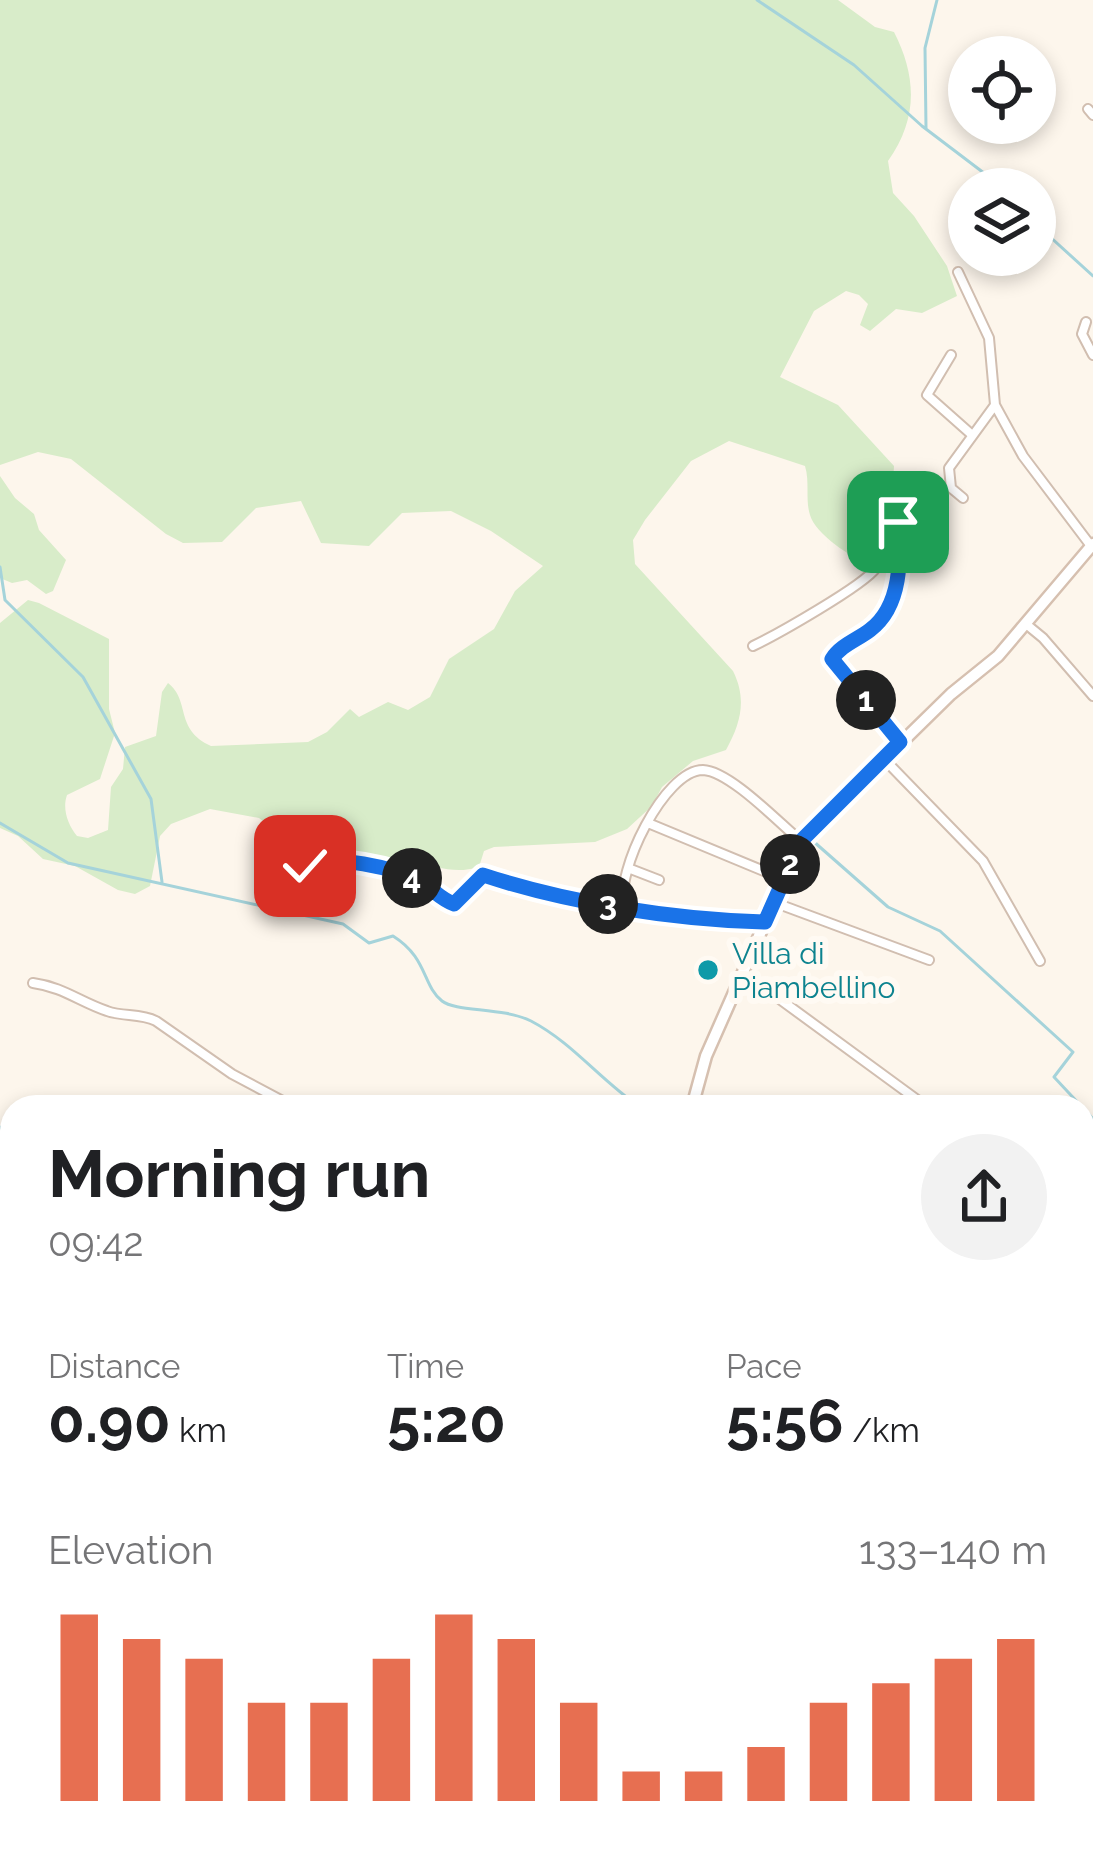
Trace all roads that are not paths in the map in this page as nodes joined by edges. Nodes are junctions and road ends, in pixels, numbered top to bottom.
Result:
1 (960, 276) edge
2 (1086, 322) dead end
3 (951, 355) dead end
4 (1093, 355) edge
5 (995, 405) junction
6 (971, 434) junction
7 (963, 498) dead end
8 (1092, 545) edge
9 (1026, 624) junction
10 (752, 646) dead end
11 (1093, 696) edge
12 (900, 742) junction
13 (883, 758) junction
14 (648, 823) junction
15 (801, 841) junction
16 (297, 867) dead end
17 (628, 868) junction
18 (783, 879) junction
19 (659, 880) dead end
20 (773, 902) junction
21 (624, 906) junction
22 (765, 922) junction
23 (928, 960) dead end
24 (1040, 961) dead end
25 (743, 973) junction
26 (33, 983) dead end
27 (272, 1095) edge
28 (695, 1095) edge
29 (911, 1095) edge

1 - 5 street
2 - 4 street
3 - 6 street
5 - 6 street
5 - 8 street
6 - 7 street
8 - 9 main road
9 - 11 street
9 - 12 main road
10 - 12 street
12 - 13 main road
13 - 15 main road
13 - 24 street
14 - 15 street
14 - 17 street
14 - 18 street
15 - 18 main road
16 - 21 street
17 - 19 street
17 - 21 street
18 - 20 main road
20 - 22 main road
20 - 23 street
21 - 22 street
22 - 25 main road
25 - 28 main road
25 - 29 street
26 - 27 street

